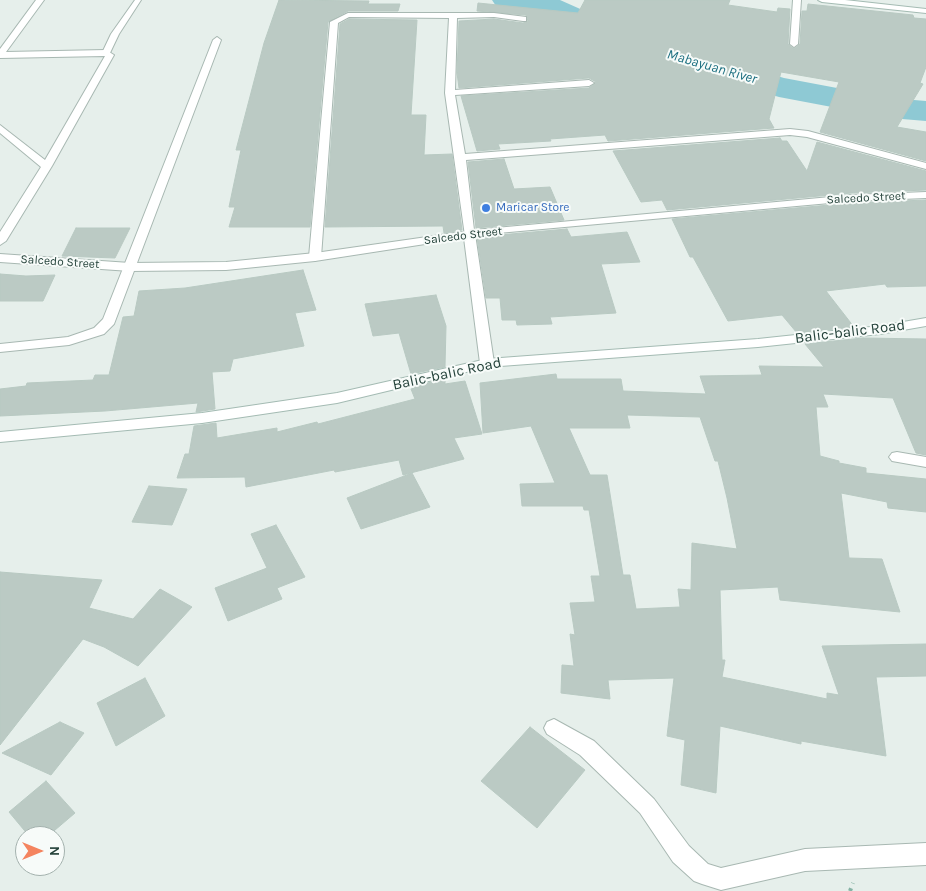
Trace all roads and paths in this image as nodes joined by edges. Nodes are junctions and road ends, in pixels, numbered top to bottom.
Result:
1 (40, 0) edge
2 (138, 0) edge
3 (797, 0) edge
4 (822, 0) edge
5 (926, 11) edge
6 (451, 16) junction
7 (523, 19) dead end
8 (217, 40) dead end
9 (794, 44) dead end
10 (106, 53) junction
11 (0, 55) edge
12 (589, 83) dead end
13 (450, 93) junction
14 (0, 128) edge
15 (460, 157) junction
16 (47, 166) junction
17 (926, 166) edge
18 (926, 195) edge
19 (469, 234) junction
20 (0, 241) edge
21 (315, 256) junction
22 (0, 258) edge
23 (130, 267) junction
24 (926, 322) edge
25 (0, 348) edge
26 (488, 363) junction
27 (0, 437) edge
28 (897, 457) dead end
29 (926, 462) edge
30 (554, 728) dead end
31 (926, 854) edge

1 - 11 street
2 - 10 lane
3 - 9 street
4 - 5 street
6 - 7 street
6 - 13 street
6 - 21 street
8 - 23 street
10 - 11 street
10 - 16 street
12 - 13 street
13 - 15 street
14 - 16 street
15 - 17 street
15 - 19 street
16 - 20 street
18 - 19 street, Salcedo Street
19 - 21 street, Salcedo Street
19 - 26 street
21 - 23 street, Salcedo Street
22 - 23 street, Salcedo Street
23 - 25 street
24 - 26 street, Balic-balic Road
26 - 27 street, Balic-balic Road
28 - 29 street
30 - 31 street

